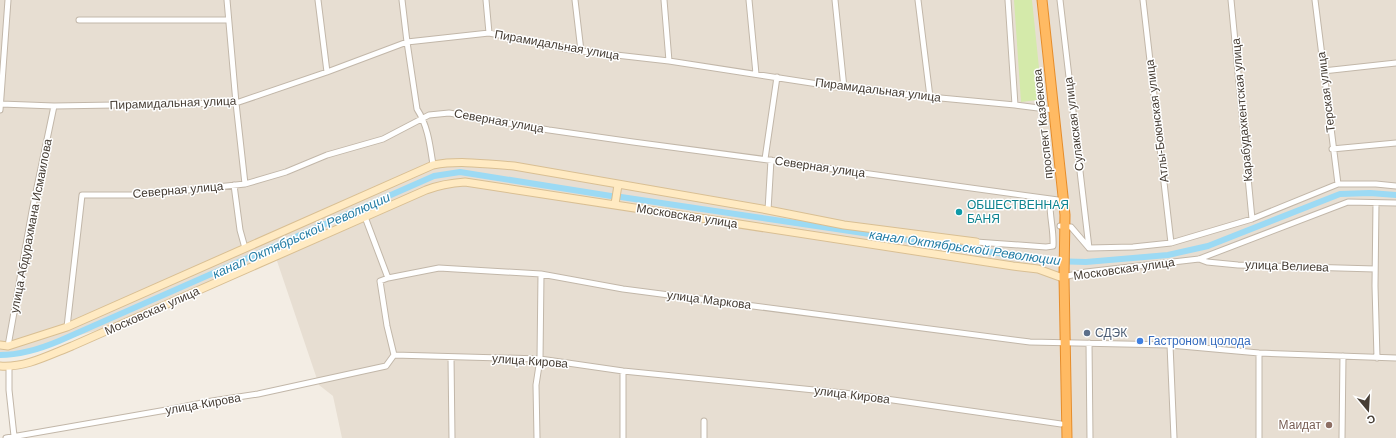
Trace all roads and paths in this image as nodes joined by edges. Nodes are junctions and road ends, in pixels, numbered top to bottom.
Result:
1 (8, 0) edge
2 (227, 0) edge
3 (318, 0) edge
4 (402, 0) edge
5 (486, 0) edge
6 (575, 0) edge
7 (664, 0) edge
8 (749, 0) edge
9 (835, 0) edge
10 (918, 0) edge
11 (1008, 0) edge
12 (1037, 0) edge
13 (1042, 0) edge
14 (1060, 0) edge
15 (1143, 0) edge
16 (1231, 0) edge
17 (1315, 0) edge
18 (80, 20) dead end
19 (228, 20) junction
20 (489, 33) junction
21 (406, 42) junction
22 (581, 51) junction
23 (669, 61) junction
24 (1396, 62) edge
25 (1323, 70) junction
26 (327, 72) junction
27 (756, 74) junction
28 (777, 77) junction
29 (844, 88) junction
30 (930, 97) junction
31 (236, 103) junction
32 (1, 104) junction
33 (1016, 104) junction
34 (54, 106) junction
35 (1051, 109) junction
36 (0, 110) edge
37 (423, 118) junction
38 (1396, 143) edge
39 (1332, 149) junction
40 (765, 159) junction
41 (772, 160) junction
42 (433, 165) junction
43 (245, 184) junction
44 (1338, 184) junction
45 (234, 185) junction
46 (618, 185) junction
47 (1396, 186) edge
48 (1054, 199) junction
49 (1376, 203) junction
50 (1396, 203) edge
51 (615, 204) junction
52 (768, 210) junction
53 (365, 217) junction
54 (1252, 219) junction
55 (1062, 227) junction
56 (976, 242) joint
57 (1171, 243) junction
58 (245, 248) junction
59 (1088, 248) junction
60 (1199, 259) junction
61 (1375, 268) junction
62 (541, 274) junction
63 (1062, 277) junction
64 (388, 278) junction
65 (67, 327) junction
66 (1063, 342) junction
67 (1089, 343) junction
68 (0, 345) edge
69 (1170, 345) junction
70 (8, 346) junction
71 (1260, 353) junction
72 (394, 355) junction
73 (1343, 356) junction
74 (451, 357) junction
75 (1377, 358) junction
76 (1396, 358) edge
77 (540, 359) junction
78 (0, 366) edge
79 (9, 367) junction
80 (623, 371) junction
81 (704, 421) dead end
82 (1061, 424) junction
83 (14, 436) junction
84 (6, 438) edge
85 (452, 438) edge
86 (536, 438) edge
87 (623, 438) edge
88 (704, 438) edge
89 (1061, 438) edge
90 (1067, 438) edge
91 (1090, 438) edge
92 (1174, 438) edge
93 (1259, 438) edge
94 (1342, 438) edge

1 - 32 street
2 - 19 street
3 - 26 street
4 - 21 street
5 - 20 street
6 - 22 street
7 - 23 street
8 - 27 street
9 - 29 street
10 - 30 street
11 - 33 street
12 - 35 highway, проспект Казбекова
13 - 35 highway, проспект Казбекова
14 - 59 street, Сулакская улица
15 - 57 street, Атлы-Боюнская улица
16 - 54 street, Карабудахкентская улица
17 - 25 street, Терская улица
18 - 19 street
19 - 31 street
20 - 21 street, Пирамидальная улица
20 - 22 street, Пирамидальная улица
21 - 26 street, Пирамидальная улица
21 - 37 street
22 - 23 street, Пирамидальная улица
23 - 27 street, Пирамидальная улица
24 - 25 street
25 - 39 street, Терская улица
26 - 31 street, Пирамидальная улица
27 - 28 street, Пирамидальная улица
28 - 29 street, Пирамидальная улица
28 - 40 street
29 - 30 street, Пирамидальная улица
30 - 33 street, Пирамидальная улица
31 - 34 street, Пирамидальная улица
31 - 43 street
32 - 34 street, Пирамидальная улица
32 - 36 street
33 - 35 street, Пирамидальная улица
34 - 70 street, улица Абдурахмана Исмаилова
35 - 48 highway, проспект Казбекова
35 - 55 highway, проспект Казбекова
37 - 40 street, Северная улица
37 - 42 street
37 - 43 street, Северная улица
38 - 39 street
39 - 44 street, Терская улица
40 - 41 street, Северная улица
41 - 48 street, Северная улица
41 - 52 street
42 - 46 main road, Московская улица
42 - 58 main road, Московская улица
43 - 45 street, Северная улица
44 - 47 street
44 - 54 street
45 - 58 street
45 - 65 street, Северная улица
46 - 51 main road
46 - 52 main road, Московская улица
48 - 55 highway, проспект Казбекова
48 - 56 street, Московская улица
49 - 50 street, Московская улица
49 - 60 street, Московская улица
49 - 61 street
51 - 53 main road, Московская улица
51 - 63 main road, Московская улица
52 - 56 main road, Московская улица
53 - 64 street
53 - 79 main road, Московская улица
54 - 57 street
55 - 59 street
55 - 63 highway, проспект Казбекова
57 - 59 street
58 - 65 main road, Московская улица
60 - 61 street, улица Велиева
60 - 63 street, Московская улица
61 - 75 street
62 - 64 street, улица Маркова
62 - 66 street, улица Маркова
62 - 77 street
63 - 66 highway, проспект Казбекова
64 - 72 street
65 - 70 main road, Московская улица
66 - 67 street, улица Маркова
66 - 82 highway, проспект Казбекова
66 - 90 highway, проспект Казбекова
67 - 69 street, улица Маркова
67 - 91 street
68 - 70 main road
69 - 71 street, улица Маркова
69 - 92 street
71 - 73 street, улица Маркова
71 - 93 street
72 - 74 street, улица Кирова
72 - 83 street, улица Кирова
73 - 75 street, улица Маркова
73 - 94 street
74 - 77 street, улица Кирова
74 - 85 street
75 - 76 street, улица Маркова
77 - 80 street, улица Кирова
77 - 86 street
78 - 79 main road, Московская улица
79 - 83 street
80 - 82 street, улица Кирова
80 - 87 street
81 - 88 street
82 - 89 highway, проспект Казбекова
83 - 84 street, улица Кирова

